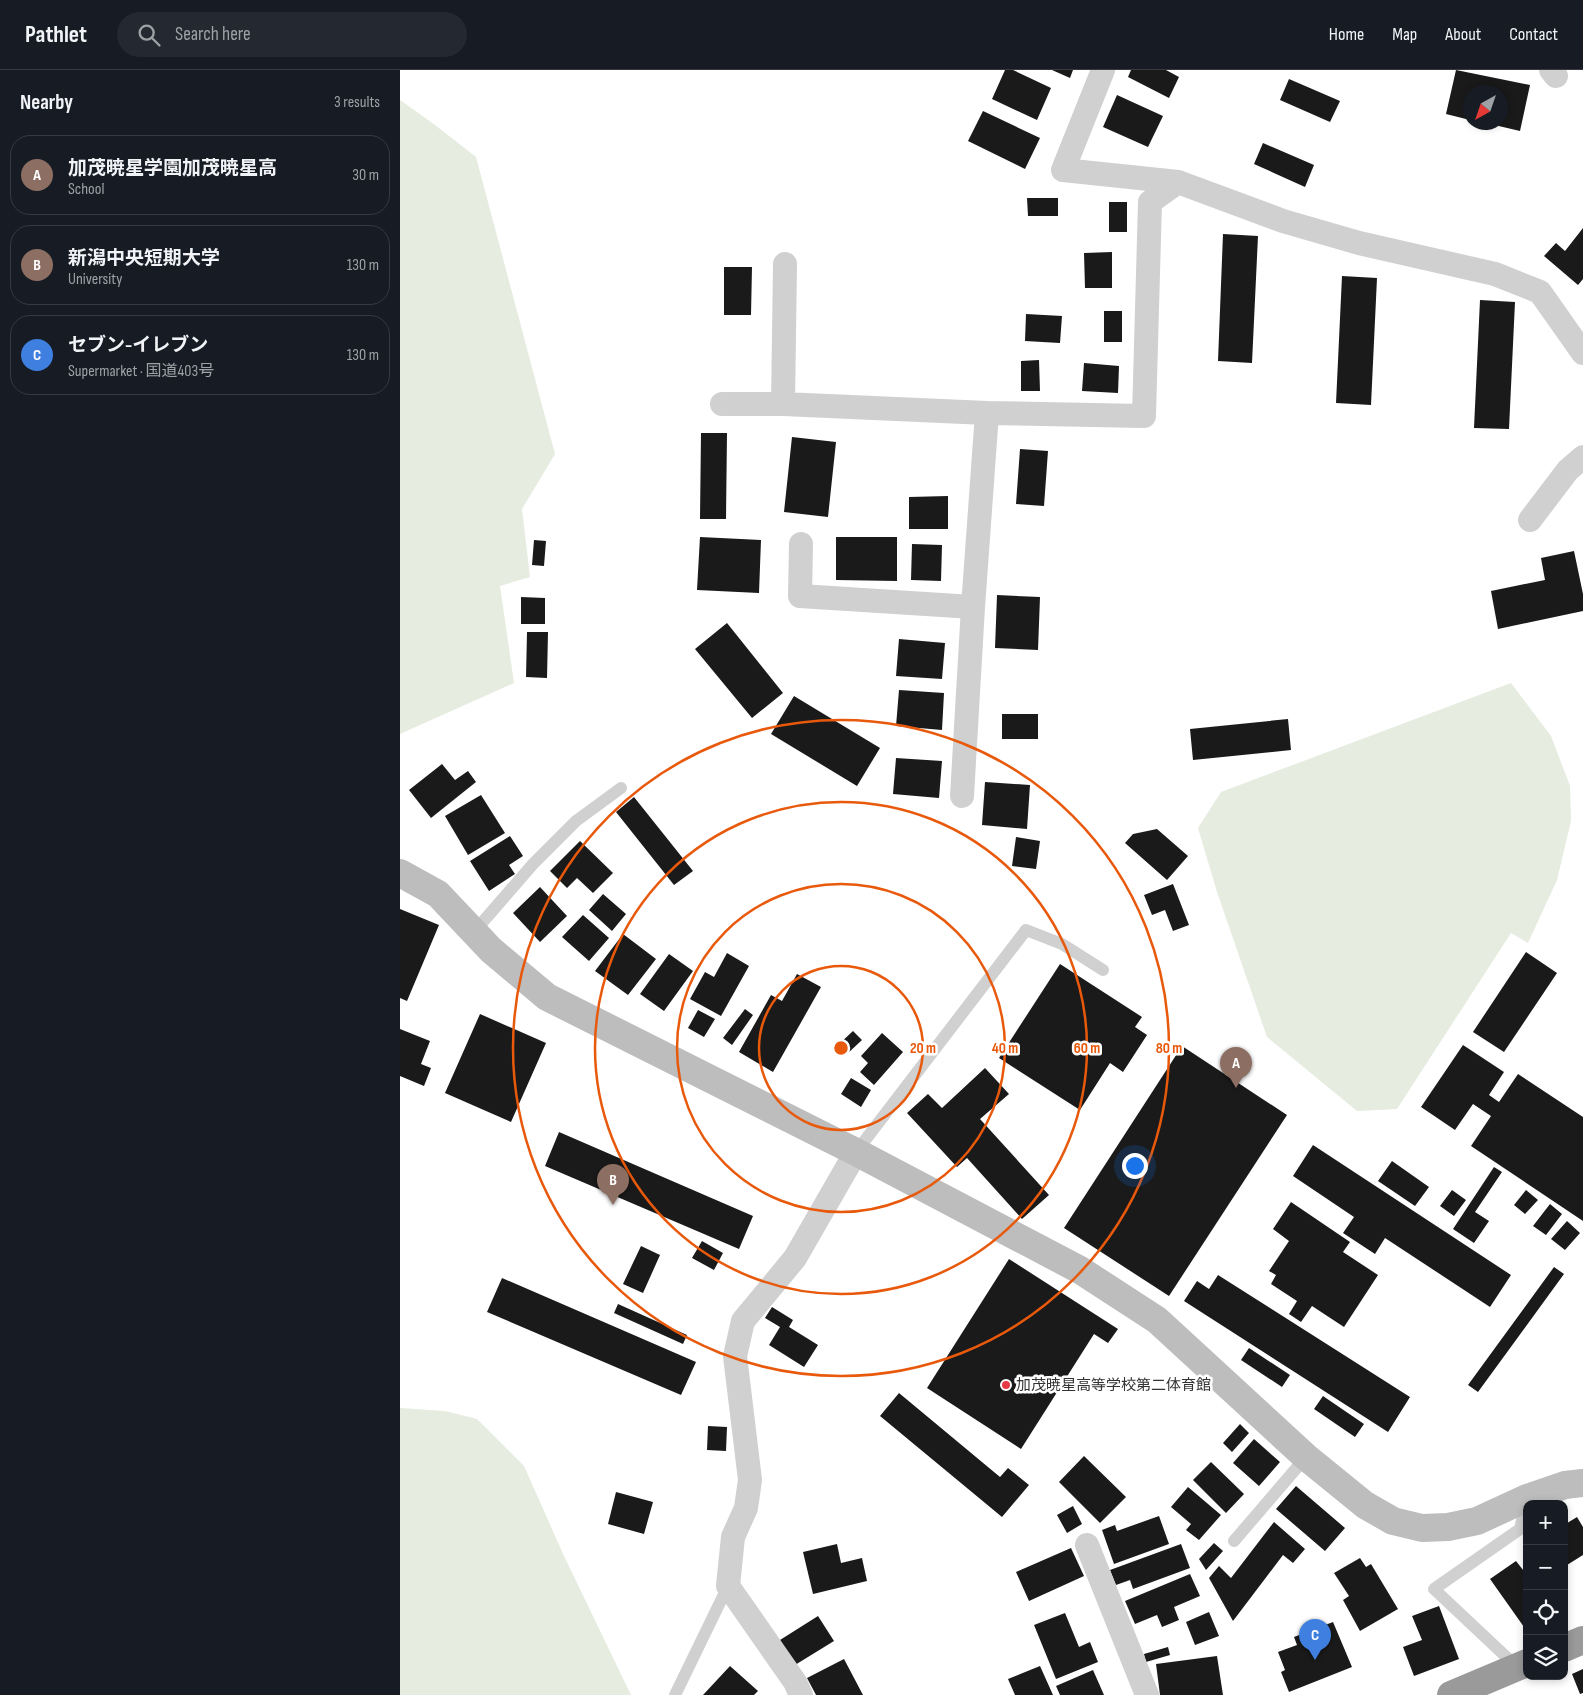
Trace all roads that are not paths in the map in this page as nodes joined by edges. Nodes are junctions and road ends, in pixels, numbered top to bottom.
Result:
1 (1103, 70) edge
2 (1178, 182) junction
3 (784, 264) dead end
4 (1583, 353) edge
5 (722, 404) dead end
6 (783, 404) junction
7 (988, 413) junction
8 (1583, 457) edge
9 (1530, 520) dead end
10 (801, 544) dead end
11 (973, 607) junction
12 (621, 788) dead end
13 (962, 796) dead end
14 (400, 873) edge
15 (474, 932) junction
16 (1103, 970) dead end
17 (856, 1152) junction
18 (1306, 1456) junction
19 (1583, 1483) edge
20 (1527, 1498) junction
21 (1234, 1541) dead end
22 (1087, 1545) dead end
23 (728, 1586) junction
24 (1583, 1640) edge
25 (1568, 1646) edge
26 (1522, 1665) edge
27 (674, 1695) edge
28 (801, 1695) edge
29 (1147, 1695) edge
30 (1451, 1695) edge

1 - 2 street
2 - 4 street
2 - 7 street
3 - 6 street
5 - 6 street
6 - 7 street
7 - 11 street
8 - 9 street
10 - 11 street
11 - 13 street
12 - 15 lane
14 - 15 street
15 - 17 street
16 - 17 lane
17 - 18 street
17 - 23 street
18 - 20 street
18 - 21 lane
19 - 20 street
20 - 26 lane
22 - 29 street
23 - 27 lane
23 - 28 street
24 - 25 highway
26 - 30 highway

